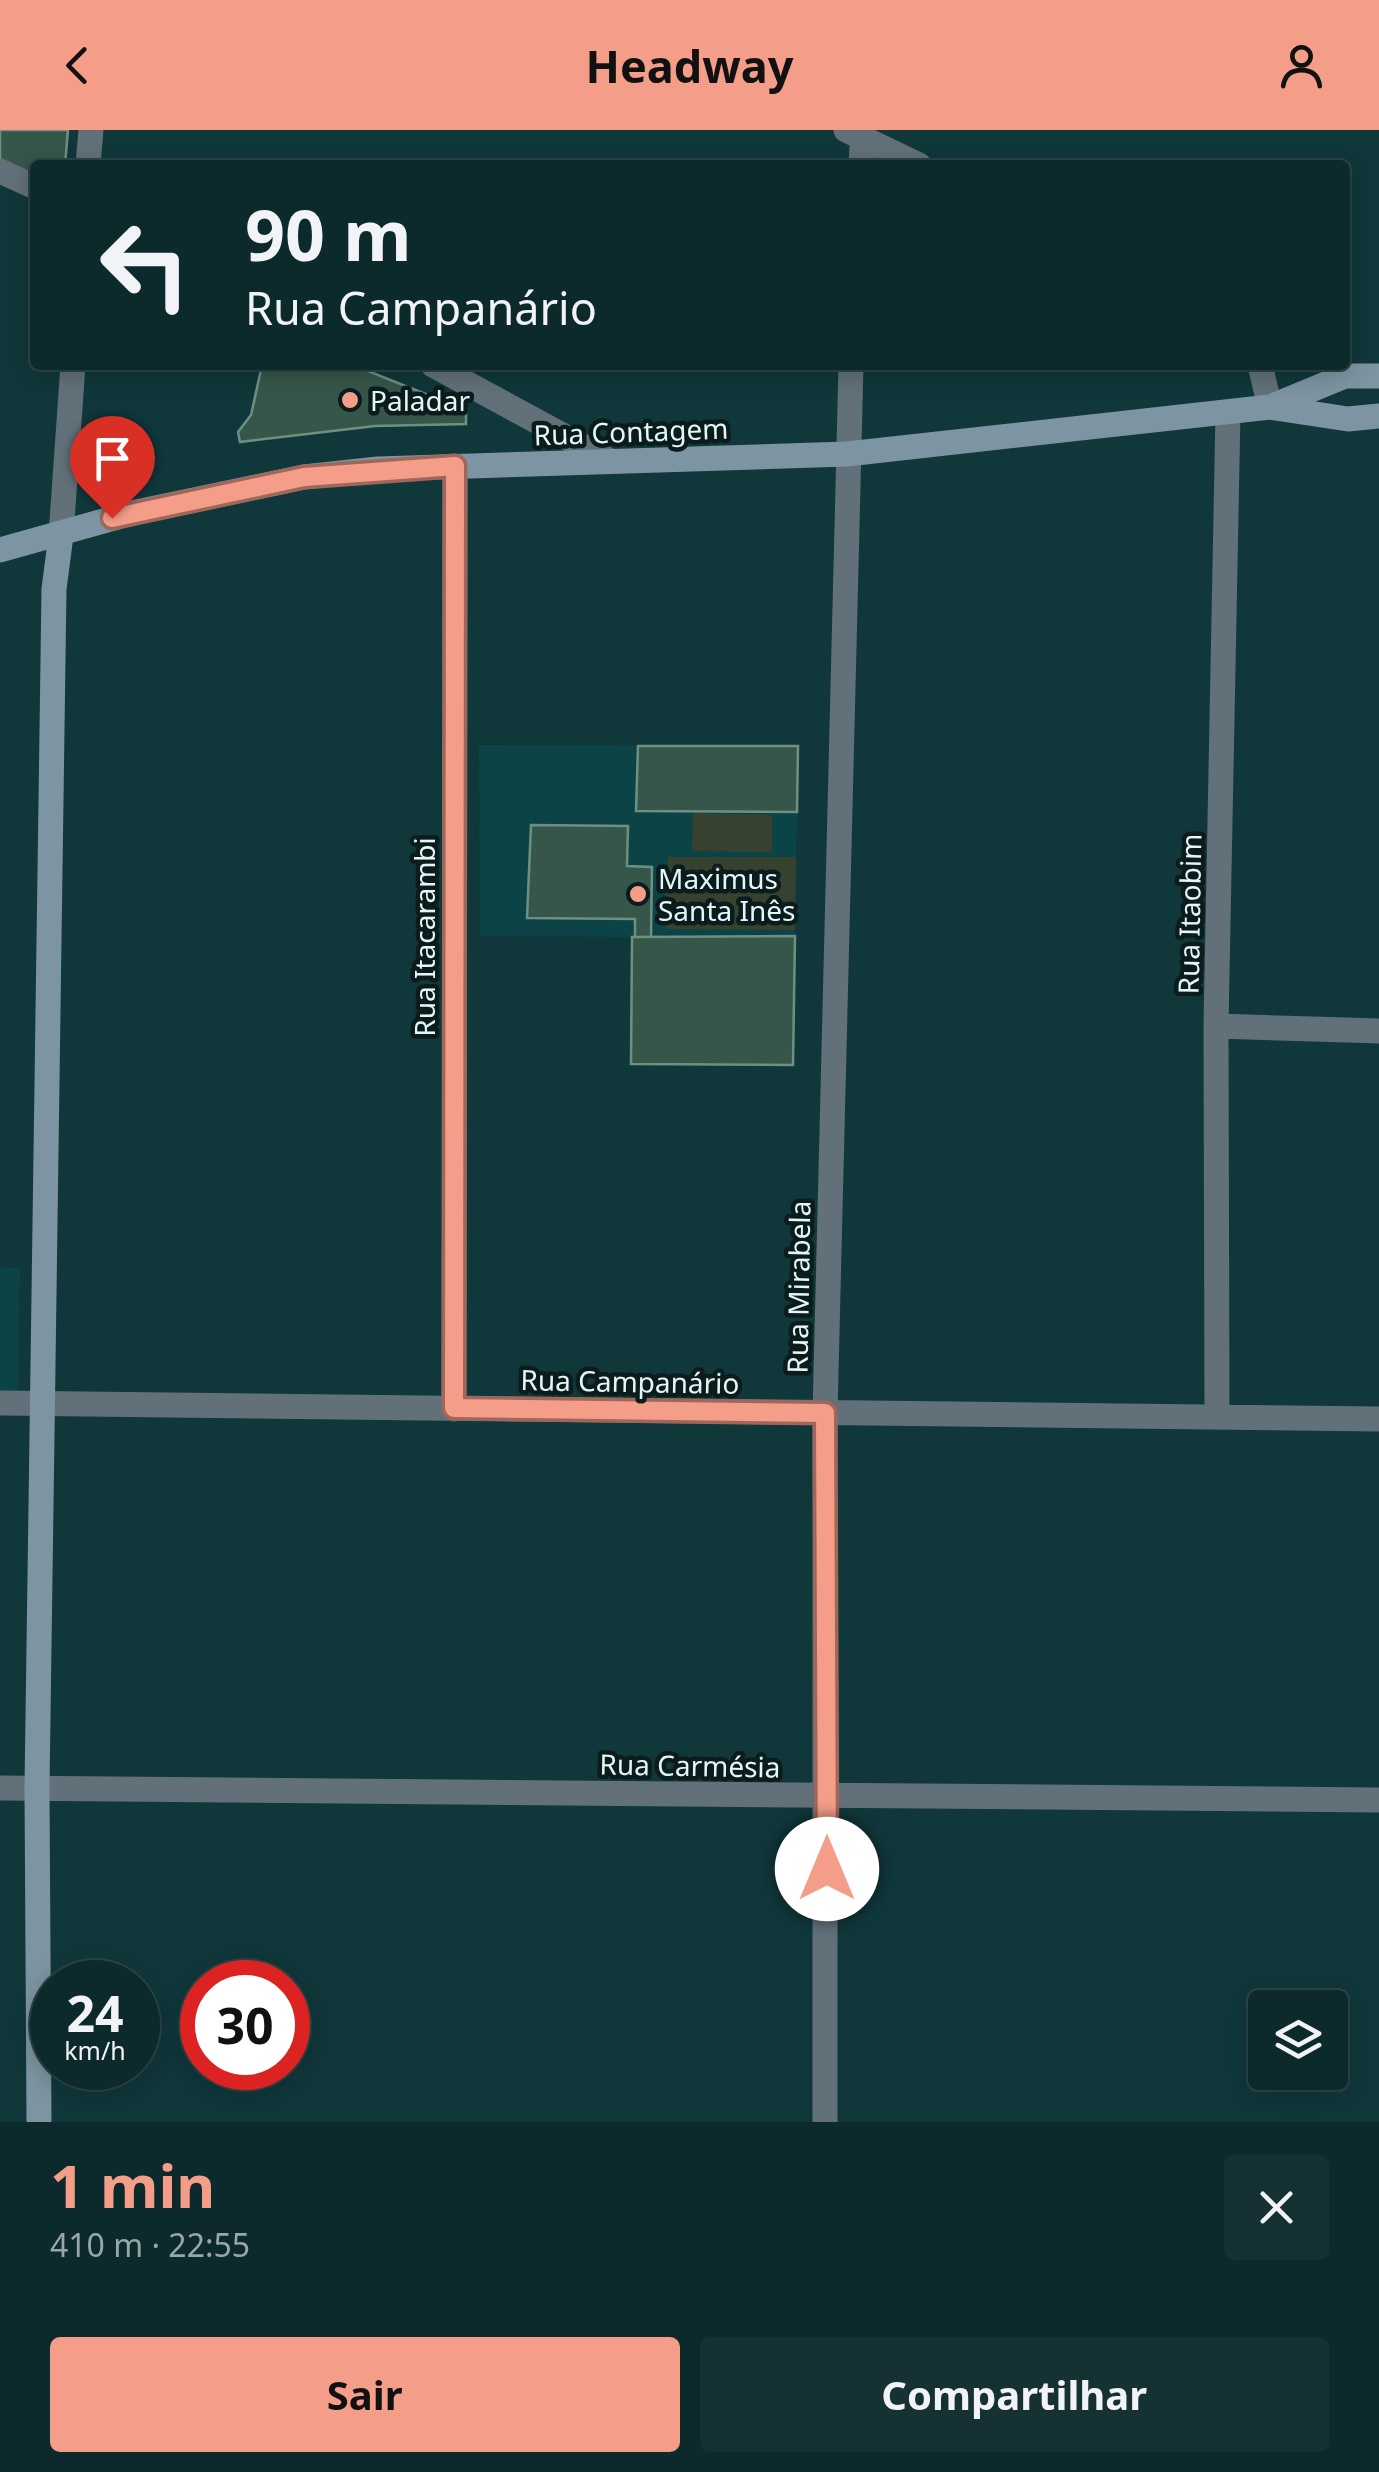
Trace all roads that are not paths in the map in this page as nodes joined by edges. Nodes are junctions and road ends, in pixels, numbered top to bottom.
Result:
1 (91, 130) edge
2 (857, 132) edge
3 (88, 160) edge
4 (860, 160) edge
5 (910, 160) edge
6 (0, 170) edge
7 (30, 185) edge
8 (74, 370) edge
9 (442, 370) edge
10 (851, 370) edge
11 (1261, 370) edge
12 (1335, 371) edge
13 (1379, 376) edge
14 (1270, 407) junction
15 (1228, 412) junction
16 (1379, 416) edge
17 (846, 454) junction
18 (610, 462) junction
19 (455, 466) junction
20 (61, 535) junction
21 (0, 550) edge
22 (1216, 1026) junction
23 (1379, 1030) edge
24 (0, 1404) edge
25 (46, 1404) junction
26 (454, 1408) junction
27 (825, 1413) junction
28 (1217, 1417) junction
29 (1379, 1419) edge
30 (0, 1788) edge
31 (37, 1788) junction
32 (828, 1796) junction
33 (1379, 1800) edge
34 (39, 2122) edge
35 (825, 2122) edge

1 - 3 street
2 - 4 street
2 - 5 street
6 - 7 street
8 - 20 street
9 - 18 street
10 - 17 street, Rua Mirabela
11 - 14 street
12 - 13 street, Rua Contagem
12 - 14 street, Rua Contagem
14 - 15 street, Rua Contagem
14 - 16 street, Rua Contagem
15 - 17 street, Rua Contagem
15 - 22 street, Rua Itaobim
17 - 18 street, Rua Contagem
17 - 27 street, Rua Mirabela
18 - 19 street, Rua Contagem
19 - 20 street, Rua Contagem
19 - 26 street, Rua Itacarambi
20 - 21 street, Rua Contagem
20 - 25 street
22 - 23 street
22 - 28 street, Rua Itaobim
24 - 25 street, Rua Campanário
25 - 26 street, Rua Campanário
25 - 31 street
26 - 27 street, Rua Campanário
27 - 28 street, Rua Campanário
27 - 32 street, Rua Mirabela
28 - 29 street, Rua Campanário
30 - 31 street, Rua Carmésia
31 - 32 street, Rua Carmésia
31 - 34 street
32 - 33 street, Rua Carmésia
32 - 35 street, Rua Mirabela

